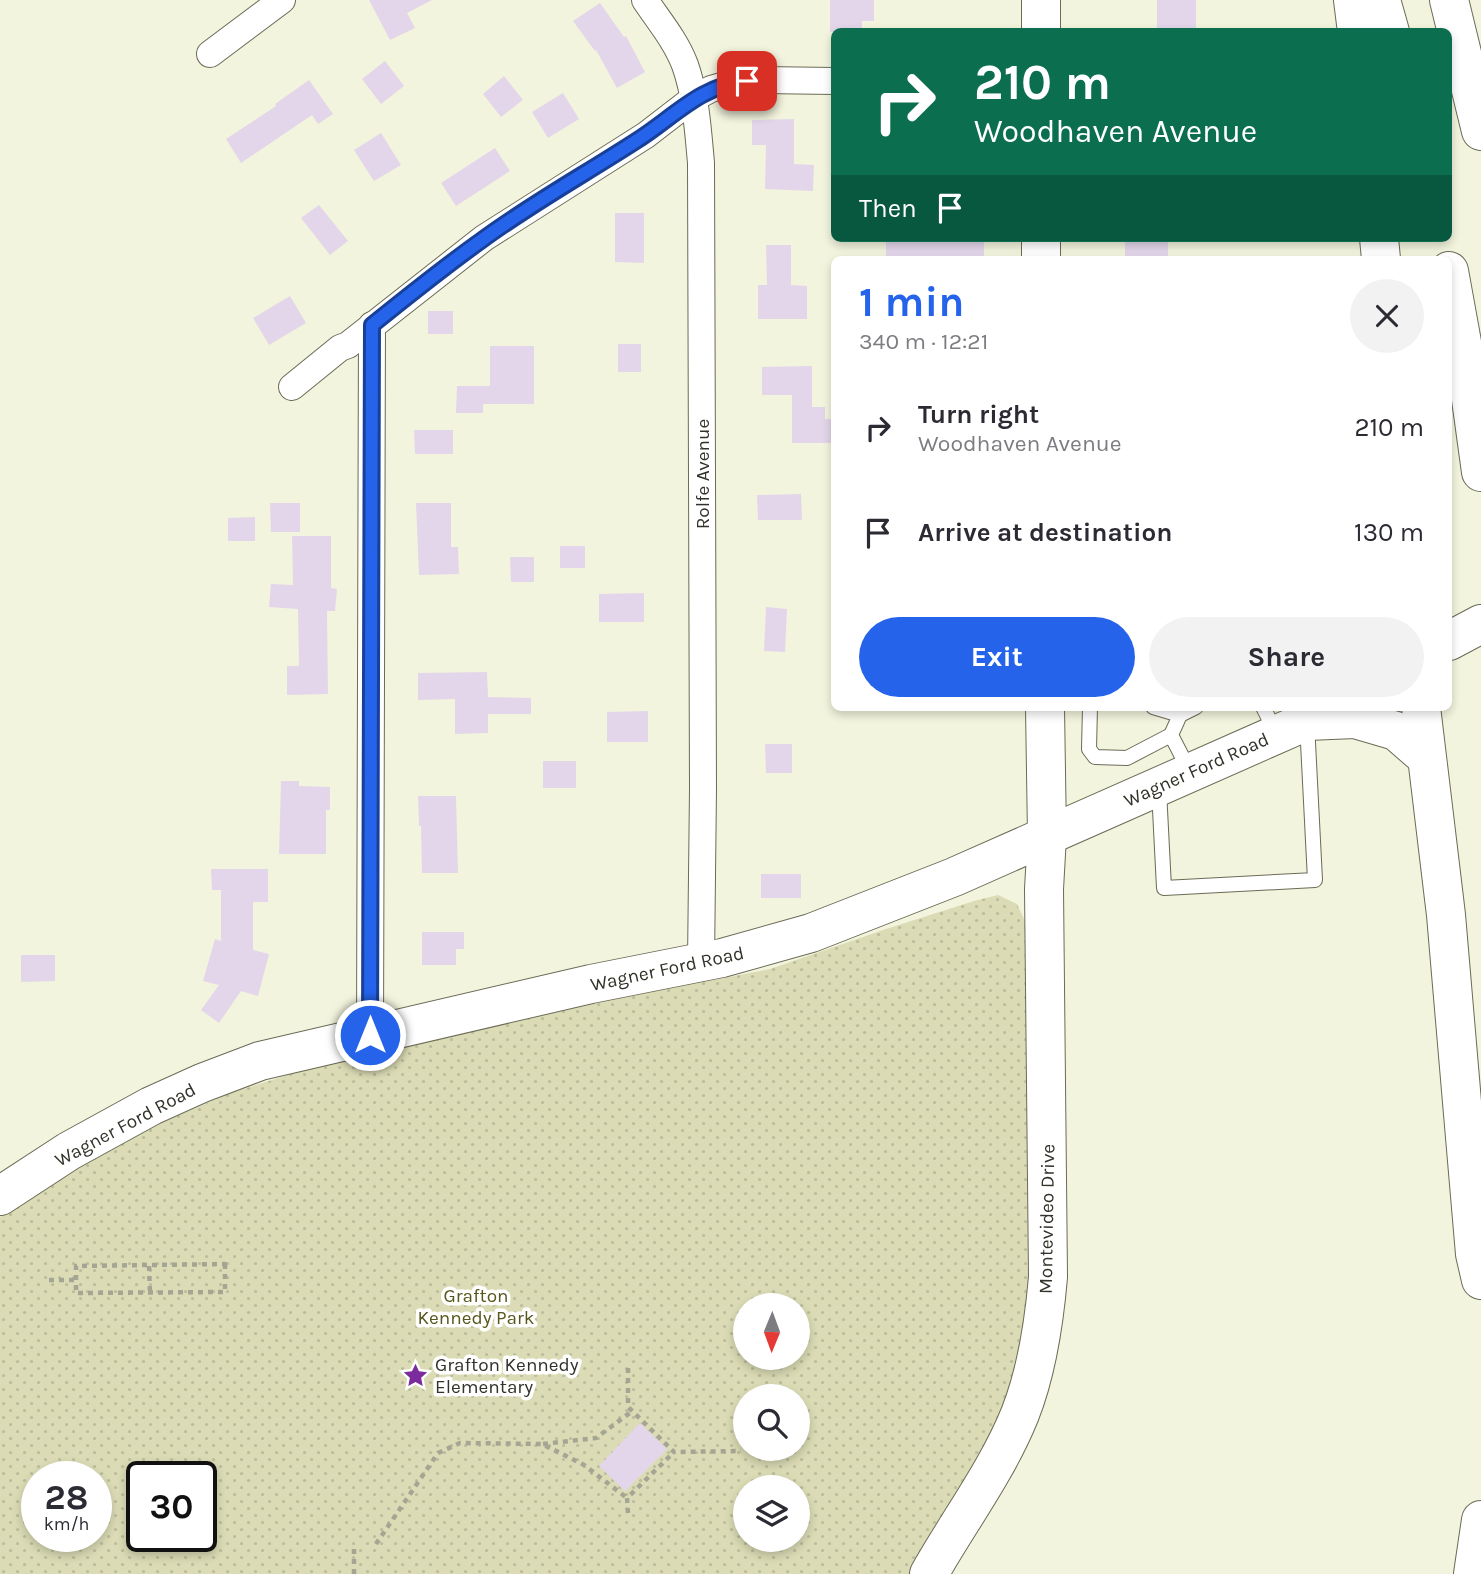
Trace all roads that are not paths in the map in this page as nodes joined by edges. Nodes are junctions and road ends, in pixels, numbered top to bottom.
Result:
1 (282, 0) edge
2 (645, 0) edge
3 (1041, 0) edge
4 (1353, 0) edge
5 (1381, 0) edge
6 (1449, 0) edge
7 (1041, 28) edge
8 (1356, 28) edge
9 (1389, 28) edge
10 (209, 54) dead end
11 (831, 80) edge
12 (694, 98) junction
13 (1481, 131) edge
14 (1452, 288) edge
15 (372, 325) junction
16 (292, 387) dead end
17 (1481, 472) edge
18 (1481, 624) edge
19 (1452, 639) edge
20 (1045, 711) edge
21 (1090, 711) edge
22 (1177, 711) edge
23 (1421, 711) edge
24 (1293, 717) edge
25 (1171, 735) junction
26 (1426, 757) junction
27 (1174, 779) junction
28 (1047, 836) junction
29 (701, 962) junction
30 (370, 1035) junction
31 (0, 1196) edge
32 (1481, 1280) edge
33 (1481, 1520) edge
34 (929, 1574) edge
35 (1473, 1574) edge

1 - 10 street
2 - 12 street, Rolfe Avenue
3 - 7 main road
4 - 8 main road
5 - 9 main road
6 - 13 main road
11 - 12 street
12 - 15 street
12 - 29 street, Rolfe Avenue
14 - 17 main road
15 - 16 street
15 - 30 street
18 - 19 main road
20 - 28 main road, Montevideo Drive
21 - 25 lane
22 - 25 lane
23 - 26 main road
24 - 26 main road
24 - 27 main road, Wagner Ford Road
24 - 27 lane
25 - 27 lane
26 - 32 main road
27 - 28 main road, Wagner Ford Road
28 - 29 main road, Wagner Ford Road
28 - 34 main road, Montevideo Drive
29 - 30 main road, Wagner Ford Road
30 - 31 main road, Wagner Ford Road
33 - 35 main road

